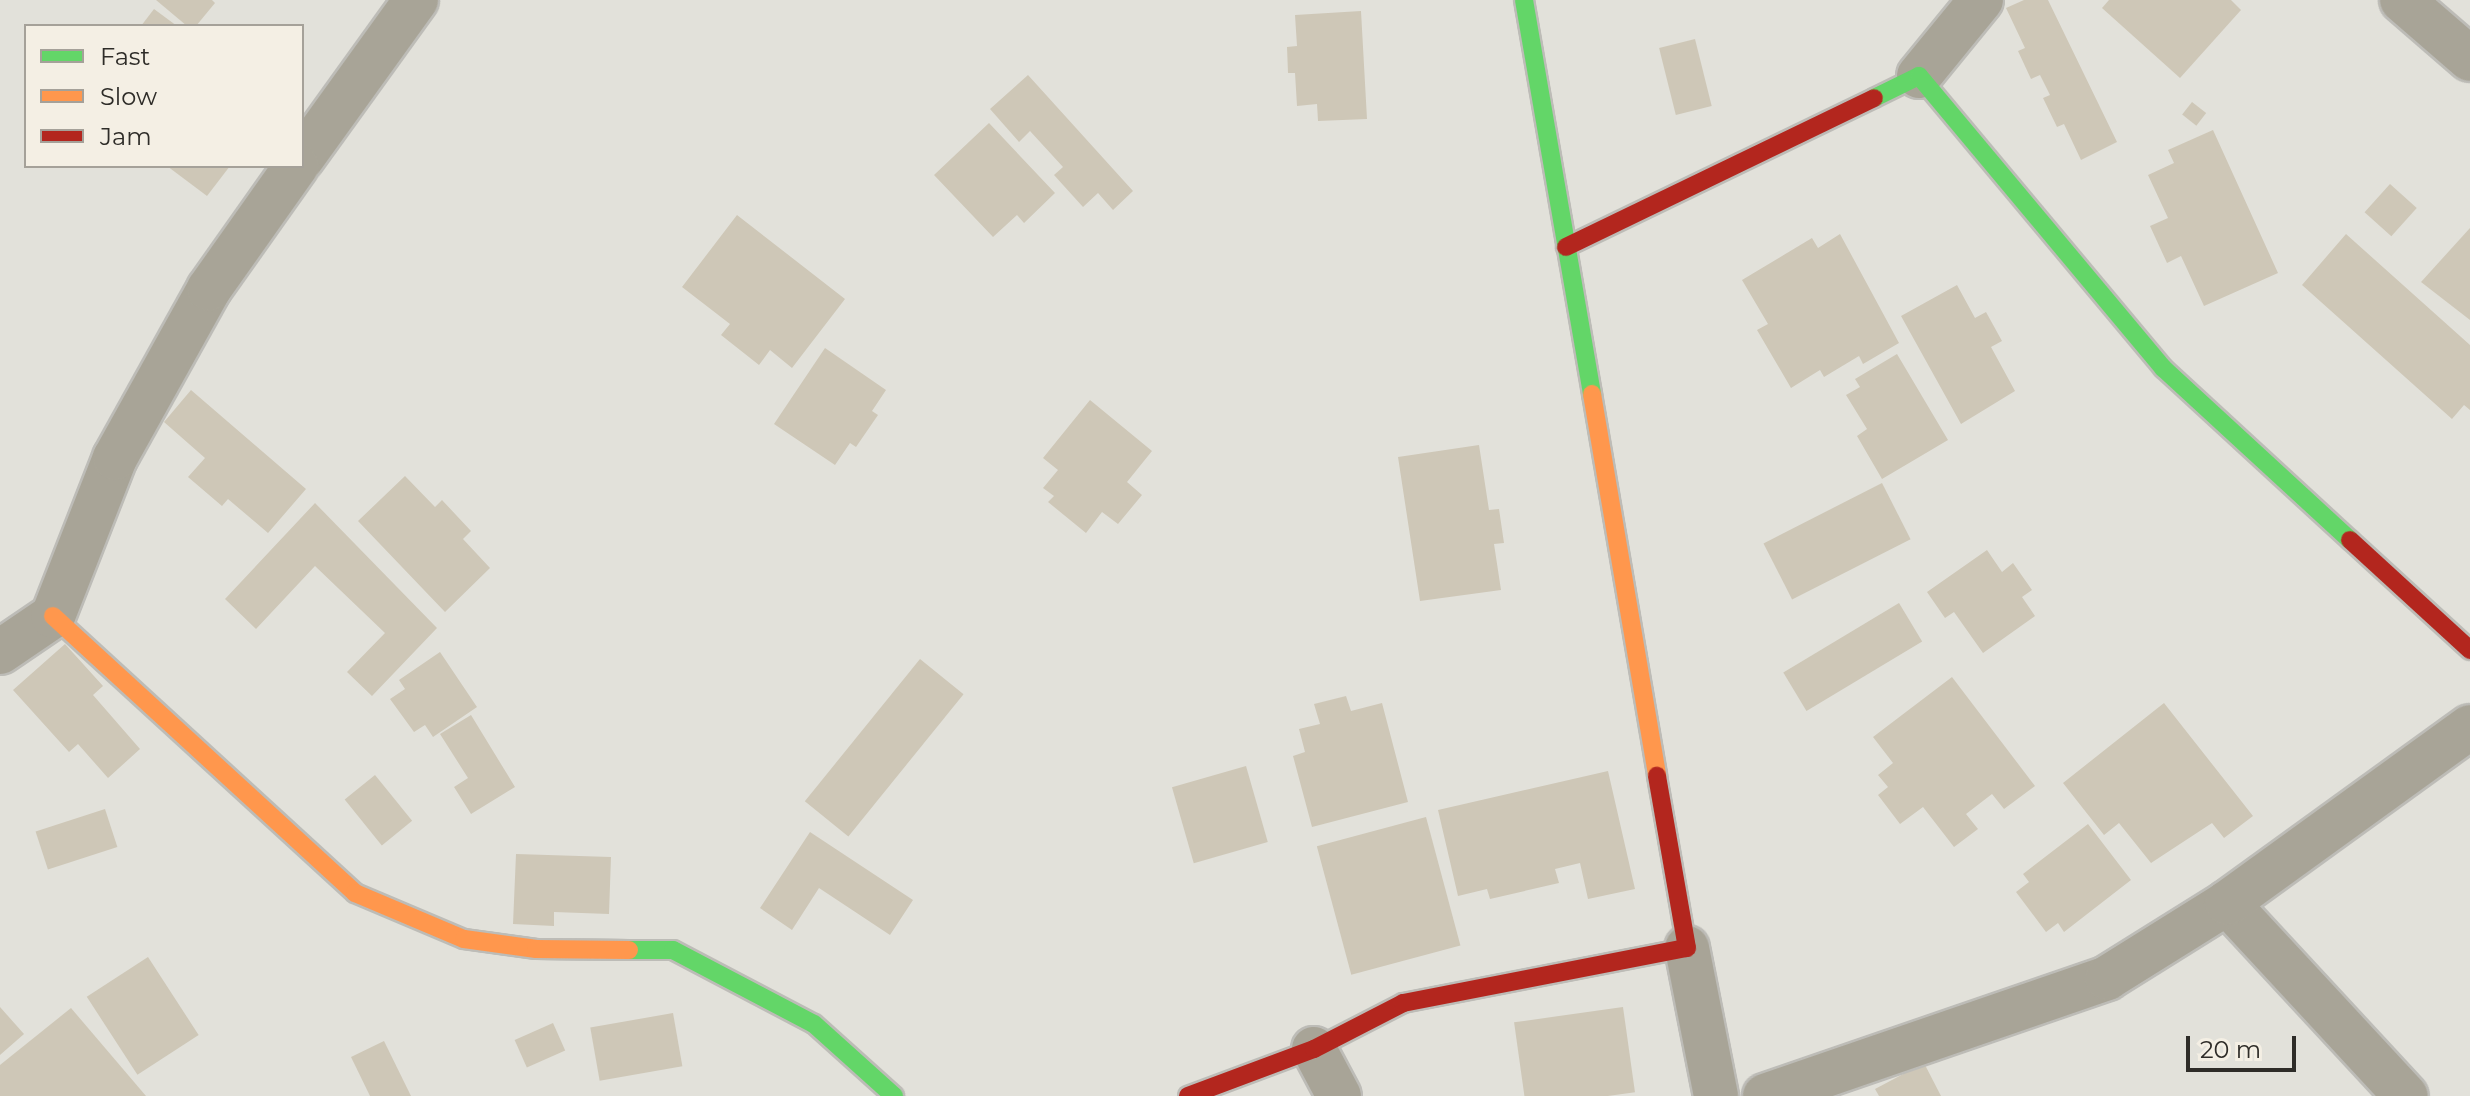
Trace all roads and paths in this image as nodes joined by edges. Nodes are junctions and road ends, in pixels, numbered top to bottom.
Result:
1 (416, 0) edge
2 (1524, 0) edge
3 (1981, 0) edge
4 (2402, 0) edge
5 (2470, 59) edge
6 (1919, 76) junction
7 (304, 155) edge
8 (295, 168) edge
9 (1566, 247) junction
10 (53, 616) junction
11 (2470, 650) edge
12 (0, 652) edge
13 (2470, 727) edge
14 (2227, 903) junction
15 (1687, 948) junction
16 (1314, 1049) junction
17 (894, 1096) edge
18 (1188, 1096) edge
19 (1339, 1096) edge
20 (1716, 1096) edge
21 (1765, 1096) edge
22 (2406, 1096) edge

1 - 7 street
2 - 9 street
3 - 6 street
4 - 5 street
6 - 9 street
6 - 11 street
8 - 10 street
9 - 15 street
10 - 12 street
10 - 17 street
13 - 14 street
14 - 21 street
14 - 22 street
15 - 16 street
15 - 20 street
16 - 18 street
16 - 19 street

